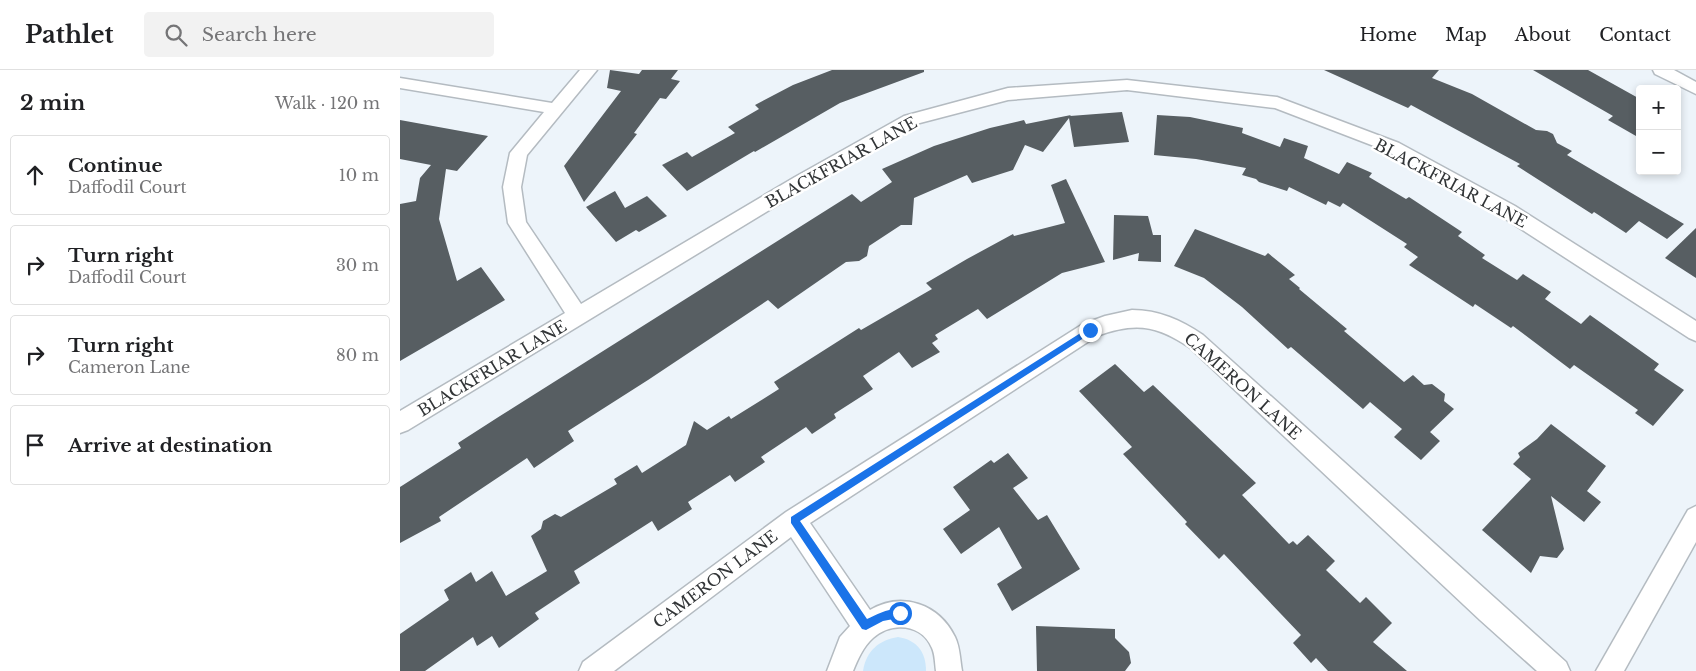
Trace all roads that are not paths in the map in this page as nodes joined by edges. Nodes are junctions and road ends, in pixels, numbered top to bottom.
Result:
1 (589, 70) edge
2 (1661, 70) edge
3 (400, 84) edge
4 (1696, 89) edge
5 (557, 109) junction
6 (578, 316) junction
7 (1696, 332) edge
8 (400, 423) edge
9 (1696, 518) edge
10 (794, 520) junction
11 (866, 626) junction
12 (592, 671) edge
13 (840, 671) edge
14 (949, 671) edge
15 (1557, 671) edge
16 (1609, 671) edge

1 - 5 street
2 - 4 street
3 - 5 street
5 - 6 street
6 - 7 street, BLACKFRIAR LANE
6 - 8 street, BLACKFRIAR LANE
9 - 16 street
10 - 11 street
10 - 12 street, CAMERON LANE
10 - 15 street, CAMERON LANE
11 - 13 street
11 - 14 street

